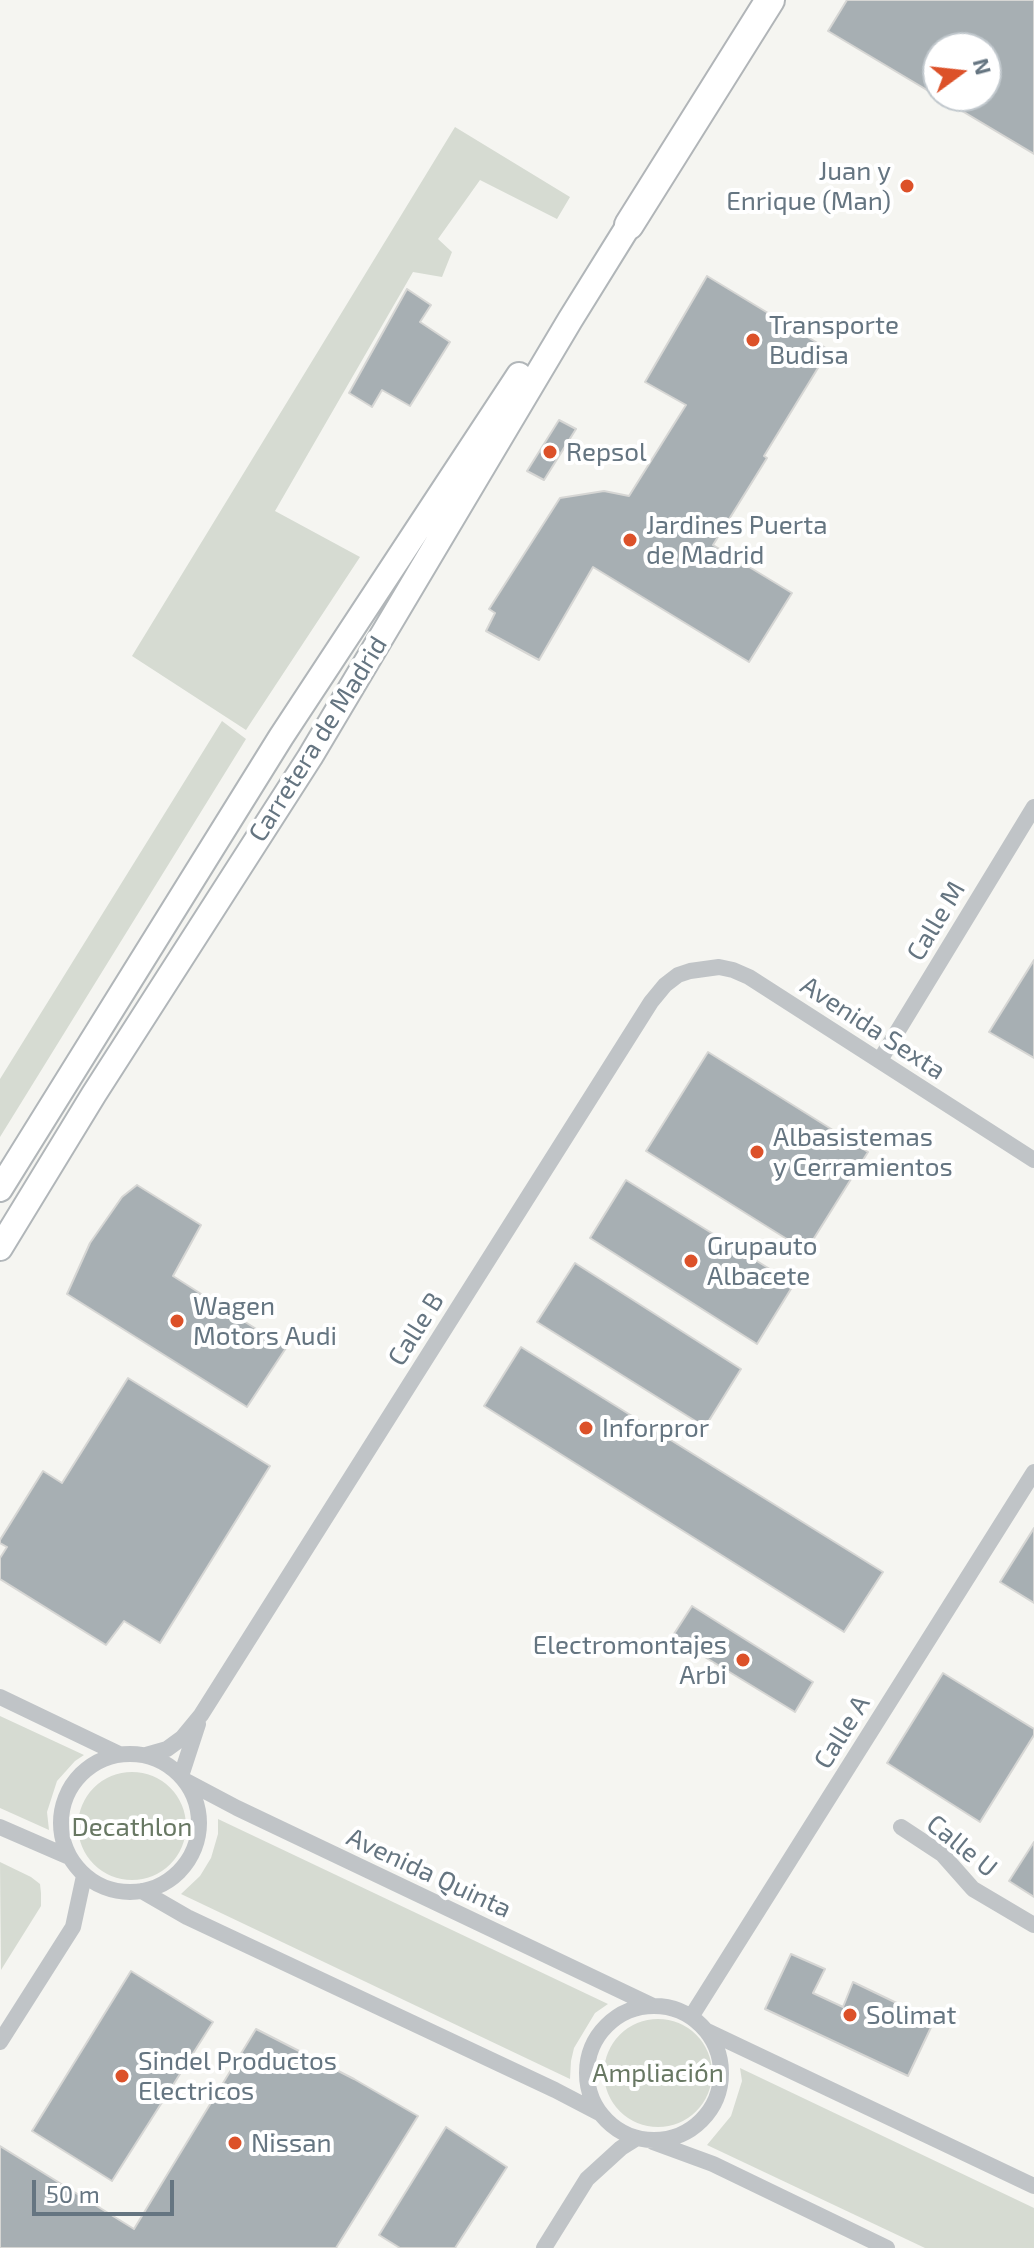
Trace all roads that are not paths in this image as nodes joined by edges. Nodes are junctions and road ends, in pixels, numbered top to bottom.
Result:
1 (755, 0) edge
2 (770, 0) edge
3 (624, 222) junction
4 (1034, 807) edge
5 (678, 975) joint
6 (880, 1060) junction
7 (1034, 1160) edge
8 (0, 1189) edge
9 (0, 1248) edge
10 (1034, 1472) edge
11 (0, 1697) edge
12 (201, 1715) junction
13 (119, 1754) junction
14 (146, 1755) junction
15 (183, 1779) junction
16 (0, 1827) edge
17 (901, 1827) dead end
18 (69, 1857) junction
19 (84, 1876) junction
20 (142, 1891) junction
21 (1034, 1925) edge
22 (653, 2006) junction
23 (691, 2017) junction
24 (706, 2031) junction
25 (0, 2042) edge
26 (601, 2114) junction
27 (642, 2139) junction
28 (1034, 2186) edge
29 (544, 2248) edge
30 (887, 2248) edge

1 - 3 highway
2 - 3 highway
3 - 8 main road, Carretera de Madrid
3 - 9 main road, Carretera de Madrid
4 - 6 street, Calle M
5 - 6 street, Avenida Sexta
5 - 12 street, Calle B
6 - 7 street, Avenida Sexta
10 - 23 street, Calle A
11 - 13 street
12 - 14 street, Calle B
12 - 15 street, Calle B
13 - 14 street
13 - 18 street
14 - 15 street
15 - 20 street
15 - 22 street, Avenida Quinta
16 - 18 street
17 - 21 street, Calle U
18 - 19 street
19 - 20 street
19 - 25 street
20 - 26 street
22 - 23 street
22 - 26 street
23 - 24 street
24 - 27 street
24 - 28 street
26 - 27 street
27 - 29 street
27 - 30 street

